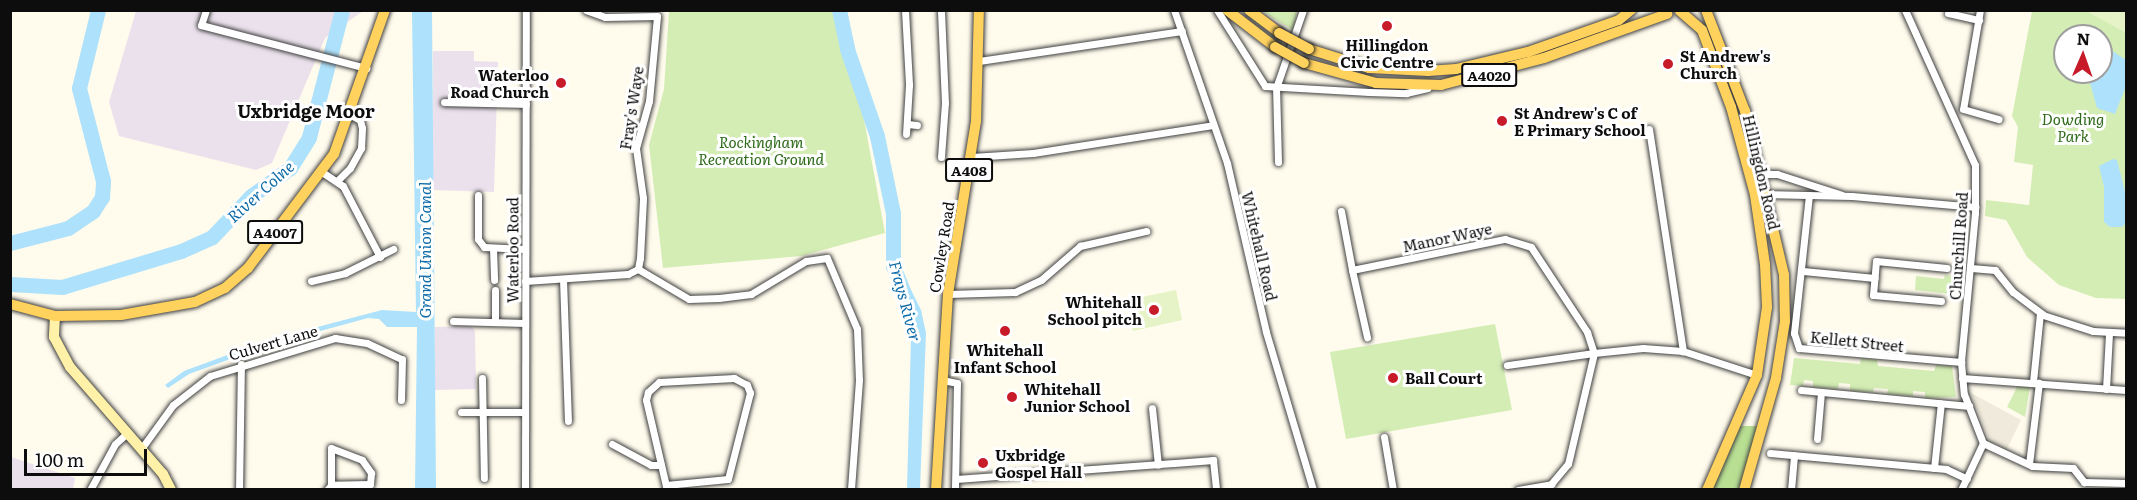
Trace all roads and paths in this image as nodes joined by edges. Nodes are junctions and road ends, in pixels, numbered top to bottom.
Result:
1 (206, 10) edge
2 (385, 10) edge
3 (526, 10) edge
4 (586, 10) edge
5 (905, 10) edge
6 (941, 10) edge
7 (979, 10) edge
8 (1174, 10) edge
9 (1217, 10) edge
10 (1227, 10) edge
11 (1249, 10) edge
12 (1303, 10) edge
13 (1632, 10) edge
14 (1653, 10) edge
15 (1706, 10) edge
16 (1905, 10) edge
17 (1980, 10) edge
18 (1680, 11) edge
19 (1948, 13) dead end
20 (1667, 14) junction
21 (1979, 20) junction
22 (1182, 32) junction
23 (979, 61) junction
24 (366, 68) junction
25 (1441, 85) junction
26 (1276, 88) junction
27 (444, 102) dead end
28 (526, 104) junction
29 (351, 115) junction
30 (1999, 119) dead end
31 (907, 124) junction
32 (917, 125) dead end
33 (1213, 125) junction
34 (1649, 129) dead end
35 (906, 134) dead end
36 (941, 157) dead end
37 (972, 157) junction
38 (1278, 162) dead end
39 (322, 172) junction
40 (1756, 175) junction
41 (337, 181) junction
42 (1767, 193) junction
43 (478, 195) dead end
44 (1755, 195) junction
45 (1809, 195) junction
46 (1842, 195) junction
47 (1976, 207) junction
48 (1341, 211) dead end
49 (1146, 231) dead end
50 (493, 248) junction
51 (393, 249) dead end
52 (525, 249) junction
53 (380, 256) junction
54 (638, 268) junction
55 (1947, 268) dead end
56 (1971, 268) junction
57 (1352, 270) junction
58 (1803, 271) junction
59 (1875, 278) junction
60 (494, 279) dead end
61 (563, 279) junction
62 (311, 281) dead end
63 (525, 281) junction
64 (495, 290) dead end
65 (948, 294) junction
66 (1941, 301) dead end
67 (10, 304) edge
68 (2040, 313) junction
69 (55, 316) junction
70 (453, 321) dead end
71 (495, 322) junction
72 (525, 323) junction
73 (2109, 333) junction
74 (2127, 333) edge
75 (1367, 337) dead end
76 (1683, 351) junction
77 (1594, 353) junction
78 (1961, 362) junction
79 (241, 364) junction
80 (1507, 365) dead end
81 (1757, 375) junction
82 (482, 378) dead end
83 (1962, 378) junction
84 (942, 380) junction
85 (2036, 383) junction
86 (2106, 389) junction
87 (1801, 390) dead end
88 (2127, 390) edge
89 (1821, 392) junction
90 (401, 400) dead end
91 (1941, 403) junction
92 (1969, 406) junction
93 (1152, 408) dead end
94 (460, 412) dead end
95 (483, 412) junction
96 (523, 412) junction
97 (568, 421) dead end
98 (126, 434) junction
99 (1384, 437) dead end
100 (1817, 439) dead end
101 (1983, 442) junction
102 (612, 444) dead end
103 (141, 449) junction
104 (1770, 453) dead end
105 (1794, 455) junction
106 (2029, 464) junction
107 (661, 465) junction
108 (1158, 465) junction
109 (1934, 468) junction
110 (484, 478) dead end
111 (1967, 478) junction
112 (956, 479) junction
113 (2123, 486) edge
114 (329, 487) edge
115 (667, 487) edge
116 (90, 489) edge
117 (171, 489) edge
118 (239, 489) edge
119 (525, 489) edge
120 (851, 489) edge
121 (936, 489) edge
122 (955, 489) edge
123 (1216, 489) edge
124 (1313, 489) edge
125 (1393, 489) edge
126 (1518, 489) edge
127 (1707, 489) edge
128 (1744, 489) edge
129 (1791, 489) edge
130 (1962, 489) edge

1 - 24 street
2 - 24 main road, A4007
3 - 28 street, Waterloo Road
4 - 54 street, Fray's Waye
5 - 31 street
6 - 36 street
7 - 23 main road, Cowley Road / A408
8 - 22 street, Whitehall Road
9 - 26 street
10 - 25 main road, A4020, bridge
11 - 13 main road, A4020, bridge
12 - 26 street
14 - 20 main road, A4020
15 - 40 main road, Hillingdon Road / A4020
16 - 47 street, Churchill Road
17 - 21 street
18 - 20 main road, A4020
18 - 40 main road, Hillingdon Road / A4020
19 - 21 street
20 - 25 main road, A4020
21 - 30 street
22 - 23 street
22 - 33 street, Whitehall Road
23 - 37 main road, Cowley Road / A408
24 - 29 main road, A4007
25 - 26 street
26 - 38 street
27 - 28 street
28 - 52 street, Waterloo Road
29 - 39 main road, A4007
29 - 41 street
31 - 32 street
31 - 35 street
33 - 37 street
33 - 124 street, Whitehall Road
34 - 76 street
37 - 65 main road, Cowley Road / A408
39 - 41 street
39 - 69 main road, A4007
40 - 42 main road, Hillingdon Road / A4020
40 - 44 main road, Hillingdon Road / A4020
40 - 46 street
41 - 53 street
42 - 44 street
42 - 45 street
42 - 128 main road, Hillingdon Road / A4020
43 - 50 street
44 - 81 main road, Hillingdon Road / A4020
45 - 46 street
45 - 58 street, Kellett Street
46 - 47 street
47 - 56 street, Churchill Road
48 - 57 street
49 - 65 street
50 - 52 street
50 - 60 street
51 - 53 street
52 - 63 street, Waterloo Road
53 - 62 street
54 - 61 street
54 - 120 street
55 - 59 street
56 - 68 street
56 - 78 street, Churchill Road
57 - 75 street
57 - 77 street, Manor Waye
58 - 59 street
58 - 78 street, Kellett Street
59 - 66 street
61 - 63 street
61 - 97 street
63 - 72 street, Waterloo Road
64 - 71 street
65 - 84 main road, Cowley Road / A408
67 - 69 main road, A4007
68 - 73 street
68 - 85 street
69 - 98 street
70 - 71 street
71 - 72 street
72 - 96 street, Waterloo Road
73 - 74 street
73 - 86 street
76 - 77 street
76 - 81 street
77 - 80 street
77 - 126 street
78 - 83 street, Churchill Road
79 - 90 street, Culvert Lane
79 - 103 street, Culvert Lane
79 - 118 street
81 - 127 main road, Hillingdon Road / A4020
82 - 95 street
83 - 85 street
83 - 92 street, Churchill Road
84 - 112 street
84 - 121 main road, Cowley Road / A408
85 - 86 street
85 - 106 street
86 - 88 street
87 - 89 street
89 - 91 street
89 - 100 street
91 - 92 street
91 - 109 street
92 - 101 street, Churchill Road
93 - 108 street
94 - 95 street
95 - 96 street
95 - 110 street
96 - 119 street, Waterloo Road
98 - 103 street
98 - 116 street
99 - 125 street
101 - 106 street
101 - 111 street
102 - 107 street
103 - 117 street
104 - 105 street
105 - 109 street
105 - 129 street
106 - 113 street
107 - 115 street
107 - 115 street
108 - 112 street
108 - 123 street
109 - 111 street
111 - 130 street
112 - 122 street
114 - 114 street

